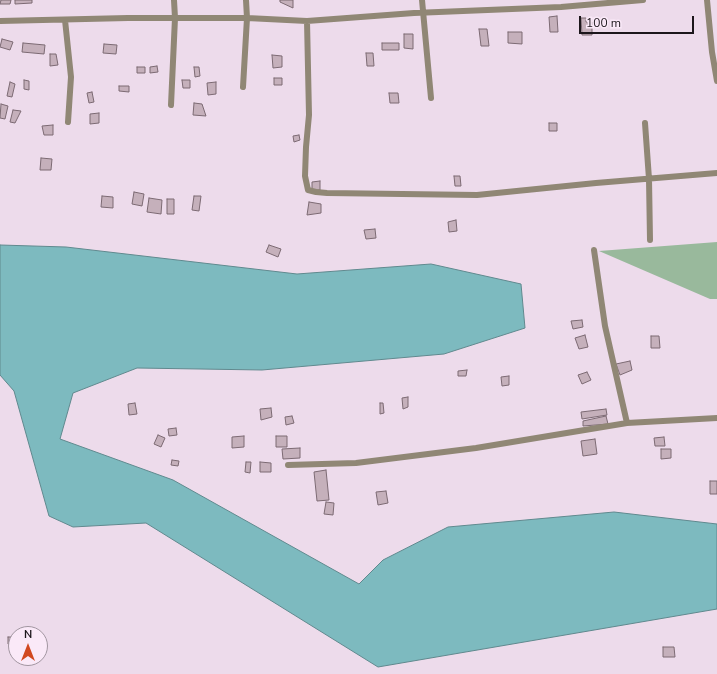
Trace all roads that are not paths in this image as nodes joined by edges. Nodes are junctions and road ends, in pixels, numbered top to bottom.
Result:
1 (174, 0) edge
2 (246, 0) edge
3 (422, 0) edge
4 (561, 0) edge
5 (643, 0) edge
6 (707, 0) edge
7 (561, 7) junction
8 (423, 13) junction
9 (176, 18) junction
10 (247, 18) junction
11 (65, 20) junction
12 (0, 21) edge
13 (308, 21) junction
14 (717, 81) edge
15 (243, 87) dead end
16 (431, 98) dead end
17 (170, 105) dead end
18 (68, 122) dead end
19 (645, 123) dead end
20 (717, 173) edge
21 (649, 179) junction
22 (650, 240) dead end
23 (594, 250) dead end
24 (717, 418) edge
25 (627, 423) junction
26 (288, 465) dead end

1 - 9 street
2 - 10 street
3 - 8 street
4 - 7 street
5 - 7 street
6 - 14 street
7 - 8 street
8 - 13 street
8 - 16 street
9 - 10 street
9 - 11 street
9 - 17 street
10 - 13 street
10 - 15 street
11 - 12 street
11 - 18 street
13 - 21 street
19 - 21 street
20 - 21 street
21 - 22 street
23 - 25 street
24 - 25 street
25 - 26 street

